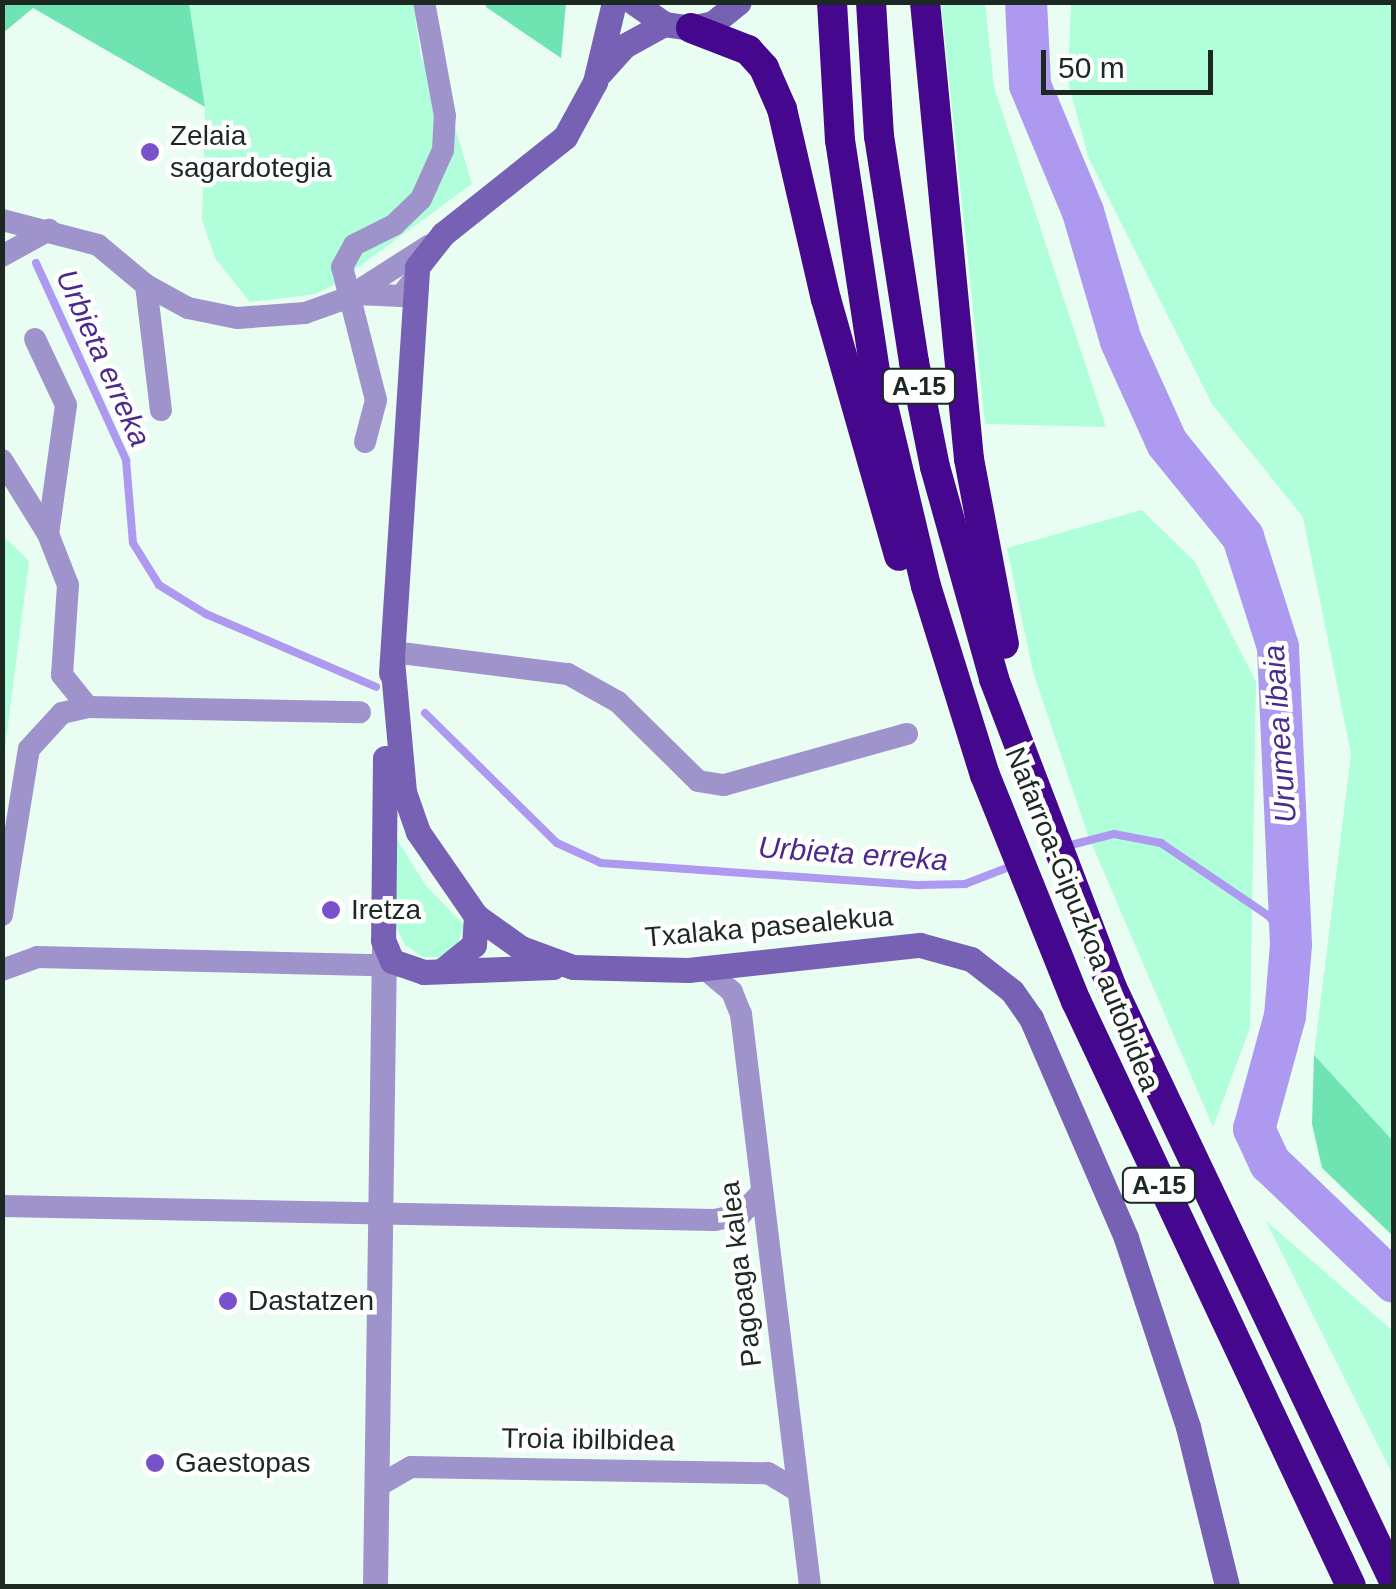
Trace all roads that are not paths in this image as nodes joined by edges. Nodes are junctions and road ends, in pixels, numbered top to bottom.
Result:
1 (424, 2) edge
2 (614, 2) edge
3 (633, 2) edge
4 (739, 2) edge
5 (832, 2) edge
6 (870, 2) edge
7 (926, 2) edge
8 (678, 26) junction
9 (595, 82) junction
10 (2, 220) edge
11 (49, 230) junction
12 (433, 244) junction
13 (2, 256) edge
14 (146, 286) junction
15 (352, 296) junction
16 (406, 297) junction
17 (36, 339) dead end
18 (161, 410) dead end
19 (365, 442) dead end
20 (2, 460) edge
21 (48, 534) junction
22 (392, 656) junction
23 (958, 687) junction
24 (88, 707) junction
25 (360, 712) dead end
26 (908, 734) dead end
27 (1028, 756) junction
28 (2, 914) edge
29 (476, 916) junction
30 (407, 964) junction
31 (574, 967) junction
32 (705, 969) junction
33 (2, 970) edge
34 (386, 1003) junction
35 (761, 1193) junction
36 (2, 1206) edge
37 (383, 1212) junction
38 (378, 1486) junction
39 (798, 1491) junction
40 (1394, 1581) edge
41 (376, 1586) edge
42 (810, 1586) edge
43 (1227, 1586) edge
44 (1351, 1586) edge

1 - 15 street
2 - 9 main road
3 - 8 main road
4 - 8 main road
5 - 23 highway, Nafarroa-Gipuzkoa autobidea / A-15
6 - 27 highway, Nafarroa-Gipuzkoa autobidea / A-15
7 - 27 highway
8 - 9 main road
8 - 23 highway
9 - 12 main road
10 - 11 street
11 - 13 street
11 - 14 street
12 - 15 street
12 - 16 main road
14 - 15 street
14 - 18 street
15 - 16 street
15 - 19 street
16 - 22 main road
17 - 21 street
20 - 21 street
21 - 24 street
22 - 26 street
22 - 29 main road, Txalaka pasealekua
22 - 30 main road
23 - 44 highway, Nafarroa-Gipuzkoa autobidea / A-15
24 - 25 street
24 - 28 street
27 - 40 highway, Nafarroa-Gipuzkoa autobidea / A-15
29 - 30 main road
29 - 31 main road, Txalaka pasealekua
30 - 31 main road
30 - 33 street
30 - 34 street
30 - 34 street
31 - 32 main road, Txalaka pasealekua
32 - 35 street, Pagoaga kalea
32 - 43 main road, Txalaka pasealekua
34 - 37 street
35 - 37 street
35 - 39 street, Pagoaga kalea
36 - 37 street
37 - 38 street
38 - 39 street, Troia ibilbidea
38 - 41 street
39 - 42 street, Pagoaga kalea

